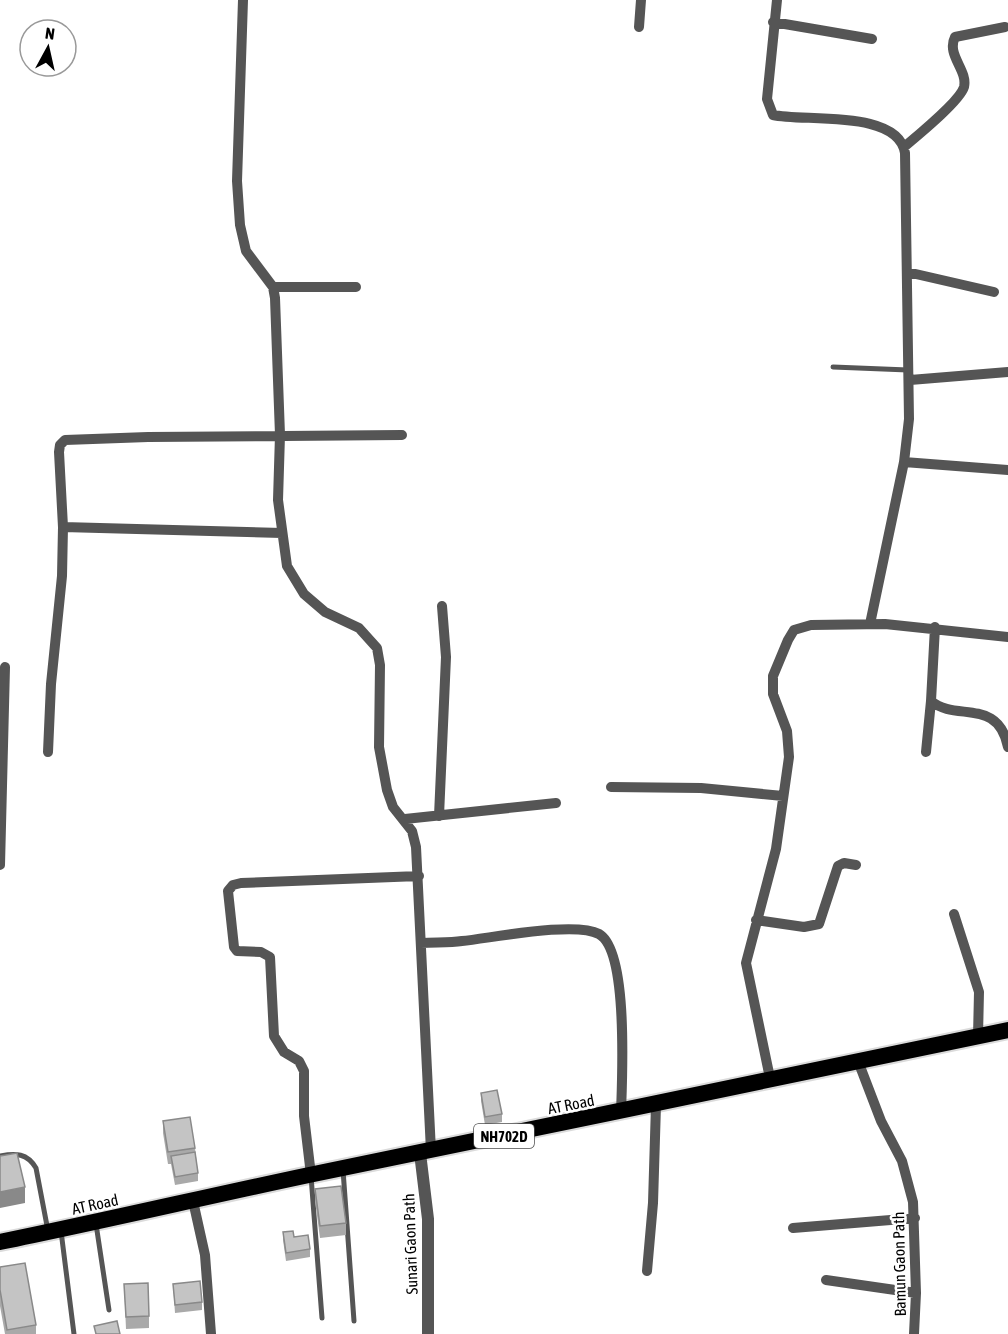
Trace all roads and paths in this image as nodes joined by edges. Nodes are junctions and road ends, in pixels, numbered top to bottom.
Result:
1 (243, 0) edge
2 (641, 0) edge
3 (777, 0) edge
4 (773, 22) junction
5 (639, 27) dead end
6 (1005, 27) dead end
7 (873, 39) dead end
8 (904, 147) junction
9 (907, 272) junction
10 (273, 287) junction
11 (356, 287) dead end
12 (994, 292) dead end
13 (833, 367) dead end
14 (1008, 372) edge
15 (910, 375) junction
16 (280, 435) junction
17 (402, 435) dead end
18 (904, 462) junction
19 (1008, 470) edge
20 (63, 527) junction
21 (282, 533) junction
22 (442, 606) dead end
23 (870, 624) junction
24 (935, 627) junction
25 (1008, 637) edge
26 (5, 667) dead end
27 (931, 701) junction
28 (1008, 747) edge
29 (1, 752) edge
30 (48, 752) dead end
31 (926, 752) dead end
32 (611, 787) dead end
33 (783, 796) junction
34 (556, 803) dead end
35 (439, 816) junction
36 (405, 819) junction
37 (0, 865) edge
38 (856, 865) dead end
39 (419, 876) junction
40 (954, 914) dead end
41 (756, 920) junction
42 (421, 943) junction
43 (1008, 1030) edge
44 (978, 1036) junction
45 (858, 1061) junction
46 (770, 1078) junction
47 (656, 1105) junction
48 (621, 1113) junction
49 (426, 1152) junction
50 (0, 1156) edge
51 (343, 1168) junction
52 (311, 1175) junction
53 (193, 1201) junction
54 (915, 1218) junction
55 (95, 1223) junction
56 (793, 1228) dead end
57 (55, 1231) junction
58 (0, 1242) edge
59 (647, 1271) dead end
60 (826, 1280) dead end
61 (916, 1293) junction
62 (109, 1310) dead end
63 (322, 1318) dead end
64 (354, 1321) dead end
65 (74, 1334) edge
66 (211, 1334) edge
67 (428, 1334) edge
68 (914, 1334) edge

1 - 10 street
2 - 5 street
3 - 4 street
4 - 7 street
4 - 8 street
6 - 8 street
8 - 9 street
9 - 12 street
9 - 15 street
10 - 11 street
10 - 16 street
13 - 15 lane
14 - 15 street
15 - 18 street
16 - 17 street
16 - 20 street
16 - 21 street
18 - 19 street
18 - 23 street
20 - 21 street
20 - 30 street
21 - 36 street
22 - 35 street
23 - 24 street
23 - 33 street
24 - 25 street
24 - 27 street
26 - 29 street
27 - 28 street
27 - 31 street
29 - 37 street
32 - 33 street
33 - 41 street
34 - 35 street
35 - 36 street
36 - 39 street
38 - 41 street
39 - 42 street
39 - 52 street
40 - 44 street
41 - 46 street
42 - 48 street
42 - 49 street
43 - 44 highway, AT Road / NH702D
44 - 45 highway, AT Road / NH702D
45 - 46 highway, AT Road / NH702D
45 - 54 street, Bamun Gaon Path
46 - 47 highway, AT Road / NH702D
47 - 48 highway, AT Road / NH702D
47 - 59 street
48 - 49 highway, AT Road / NH702D
49 - 51 highway, AT Road / NH702D
49 - 67 street, Sunari Gaon Path
50 - 57 lane
51 - 52 highway, AT Road / NH702D
51 - 64 lane
52 - 53 highway, AT Road / NH702D
52 - 63 lane
53 - 55 highway, AT Road / NH702D
53 - 66 street
54 - 56 street
54 - 61 street, Bamun Gaon Path
55 - 57 highway, AT Road / NH702D
55 - 62 lane
57 - 58 highway, AT Road / NH702D
57 - 65 lane
60 - 61 street
61 - 68 street, Bamun Gaon Path

